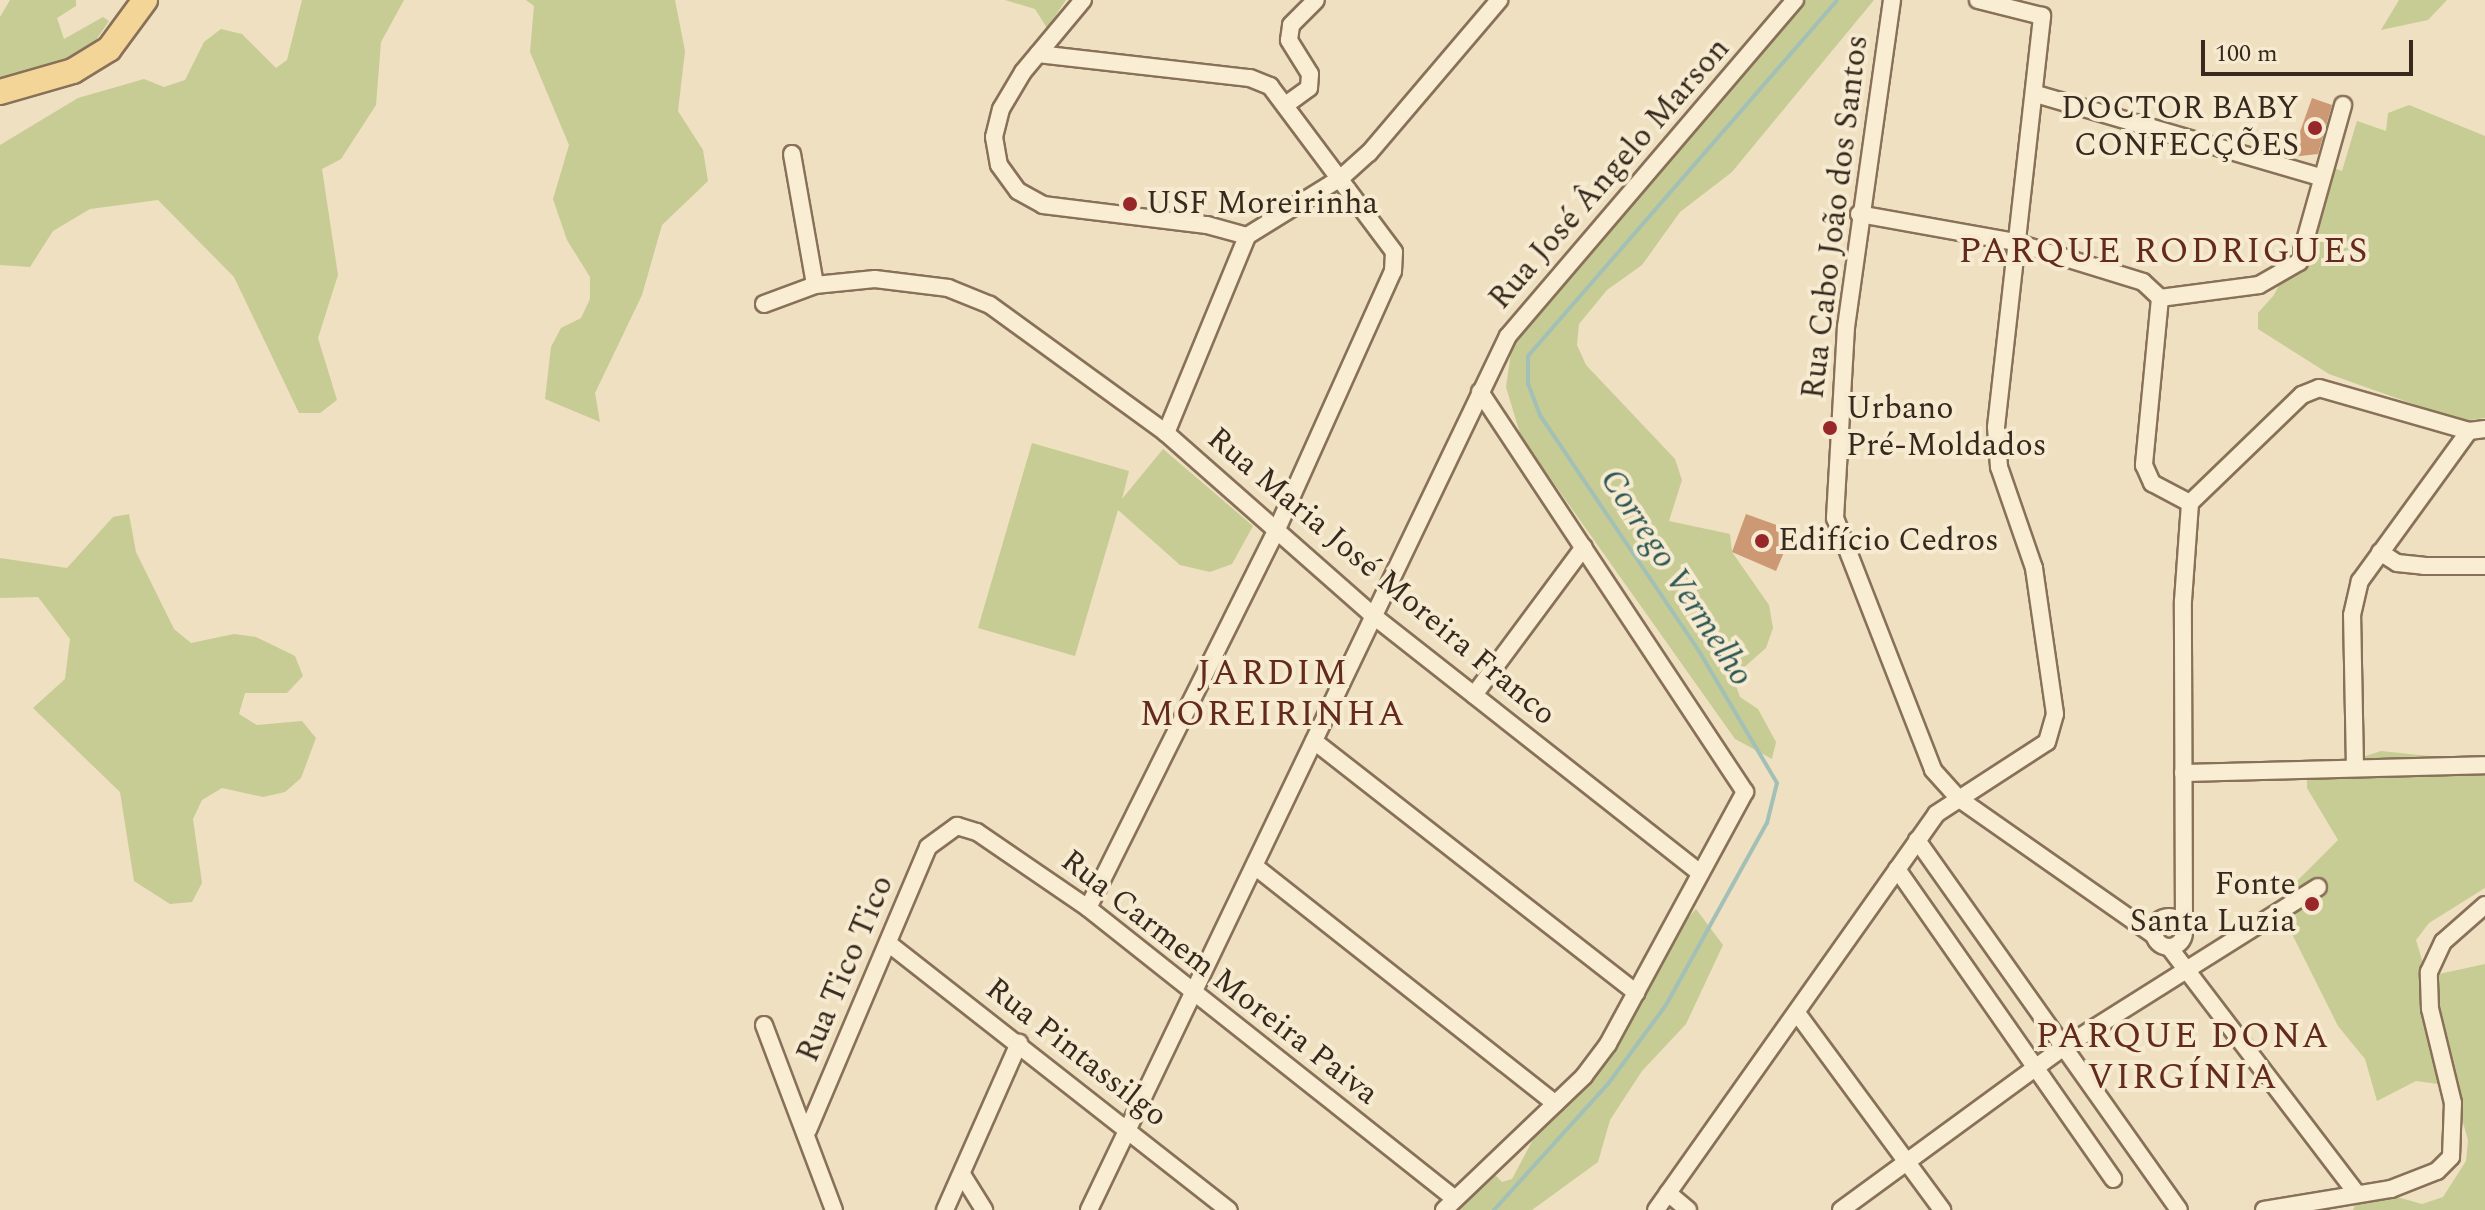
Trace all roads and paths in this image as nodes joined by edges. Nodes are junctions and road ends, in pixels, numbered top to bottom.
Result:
1 (145, 0) edge
2 (1083, 0) edge
3 (1316, 0) edge
4 (1499, 0) edge
5 (1795, 0) edge
6 (1892, 0) edge
7 (1978, 0) edge
8 (1065, 22) junction
9 (1038, 54) junction
10 (1073, 58) junction
11 (0, 92) edge
12 (2036, 94) junction
13 (1287, 104) junction
14 (2343, 105) dead end
15 (792, 154) dead end
16 (1342, 177) junction
17 (2319, 177) junction
18 (1859, 214) junction
19 (1247, 236) junction
20 (2014, 242) junction
21 (815, 285) junction
22 (2160, 298) junction
23 (764, 304) dead end
24 (1480, 392) junction
25 (2477, 430) edge
26 (1166, 433) junction
27 (2190, 503) junction
28 (1276, 531) junction
29 (1584, 547) junction
30 (2380, 552) junction
31 (2485, 566) edge
32 (1371, 614) junction
33 (1474, 695) junction
34 (1314, 741) junction
35 (2485, 765) edge
36 (2355, 768) junction
37 (2183, 773) junction
38 (1958, 798) junction
39 (941, 832) joint
40 (1917, 840) junction
41 (1257, 868) junction
42 (1897, 869) junction
43 (1700, 873) junction
44 (2318, 887) dead end
45 (2183, 901) junction
46 (2485, 905) edge
47 (1088, 908) junction
48 (2161, 925) junction
49 (2184, 932) junction
50 (888, 943) junction
51 (2169, 947) junction
52 (2193, 967) junction
53 (1195, 992) junction
54 (1636, 993) junction
55 (1797, 1013) junction
56 (764, 1025) dead end
57 (1019, 1043) junction
58 (2064, 1047) junction
59 (2035, 1069) junction
60 (1555, 1103) junction
61 (1127, 1127) junction
62 (808, 1130) junction
63 (1907, 1162) junction
64 (963, 1176) junction
65 (2113, 1179) dead end
66 (1668, 1193) junction
67 (2357, 1194) junction
68 (1449, 1203) edge
69 (834, 1210) edge
70 (945, 1210) edge
71 (984, 1210) edge
72 (1089, 1210) edge
73 (1229, 1210) edge
74 (1656, 1210) edge
75 (1688, 1210) edge
76 (1841, 1210) edge
77 (1942, 1210) edge
78 (2179, 1210) edge
79 (2264, 1210) edge

1 - 11 main road
2 - 8 street
3 - 13 street
4 - 16 street
5 - 24 street, Rua José Ângelo Marson
6 - 18 street, Rua Cabo João dos Santos
7 - 12 street
8 - 9 street
8 - 10 street
9 - 10 street
9 - 19 street
10 - 13 street
12 - 17 street
12 - 20 street
13 - 16 street
14 - 17 street
15 - 21 street
16 - 19 street
16 - 28 street
17 - 22 street
18 - 20 street
18 - 38 street, Rua Cabo João dos Santos
19 - 26 street
20 - 22 street
20 - 38 street
21 - 23 street, Rua Maria José Moreira Franco
21 - 26 street, Rua Maria José Moreira Franco
22 - 27 street
24 - 29 street
24 - 32 street, Rua José Ângelo Marson
25 - 27 street
25 - 30 street
26 - 28 street, Rua Maria José Moreira Franco
27 - 37 street
28 - 32 street, Rua Maria José Moreira Franco
28 - 47 street
29 - 33 street
29 - 43 street
30 - 31 street
30 - 36 street
32 - 33 street, Rua Maria José Moreira Franco
32 - 34 street, Rua José Ângelo Marson
33 - 43 street, Rua Maria José Moreira Franco
34 - 41 street, Rua José Ângelo Marson
34 - 54 street
35 - 36 street
36 - 37 street
37 - 45 street
38 - 40 street
38 - 48 street, Rua Cabo João dos Santos
39 - 47 street, Rua Carmem Moreira Paiva
39 - 50 street, Rua Tico Tico
40 - 42 street
40 - 58 street
41 - 53 street, Rua José Ângelo Marson
41 - 60 street
42 - 55 street
42 - 59 street
43 - 54 street
44 - 52 street
45 - 48 street
45 - 49 street
46 - 67 street
47 - 53 street, Rua Carmem Moreira Paiva
48 - 49 street
48 - 51 street
49 - 51 street
49 - 52 street
50 - 57 street, Rua Pintassilgo
50 - 62 street, Rua Tico Tico
51 - 52 street
52 - 58 street
52 - 67 street
53 - 61 street, Rua José Ângelo Marson
53 - 68 street, Rua Carmem Moreira Paiva
54 - 60 street
55 - 63 street
55 - 66 street
56 - 62 street
57 - 61 street, Rua Pintassilgo
57 - 64 street
58 - 59 street
58 - 78 street
59 - 63 street
59 - 65 street
60 - 68 street
61 - 72 street, Rua José Ângelo Marson
61 - 73 street, Rua Pintassilgo
62 - 69 street
63 - 76 street
63 - 77 street
64 - 70 street
64 - 71 street
66 - 74 street
66 - 75 street
67 - 79 street

